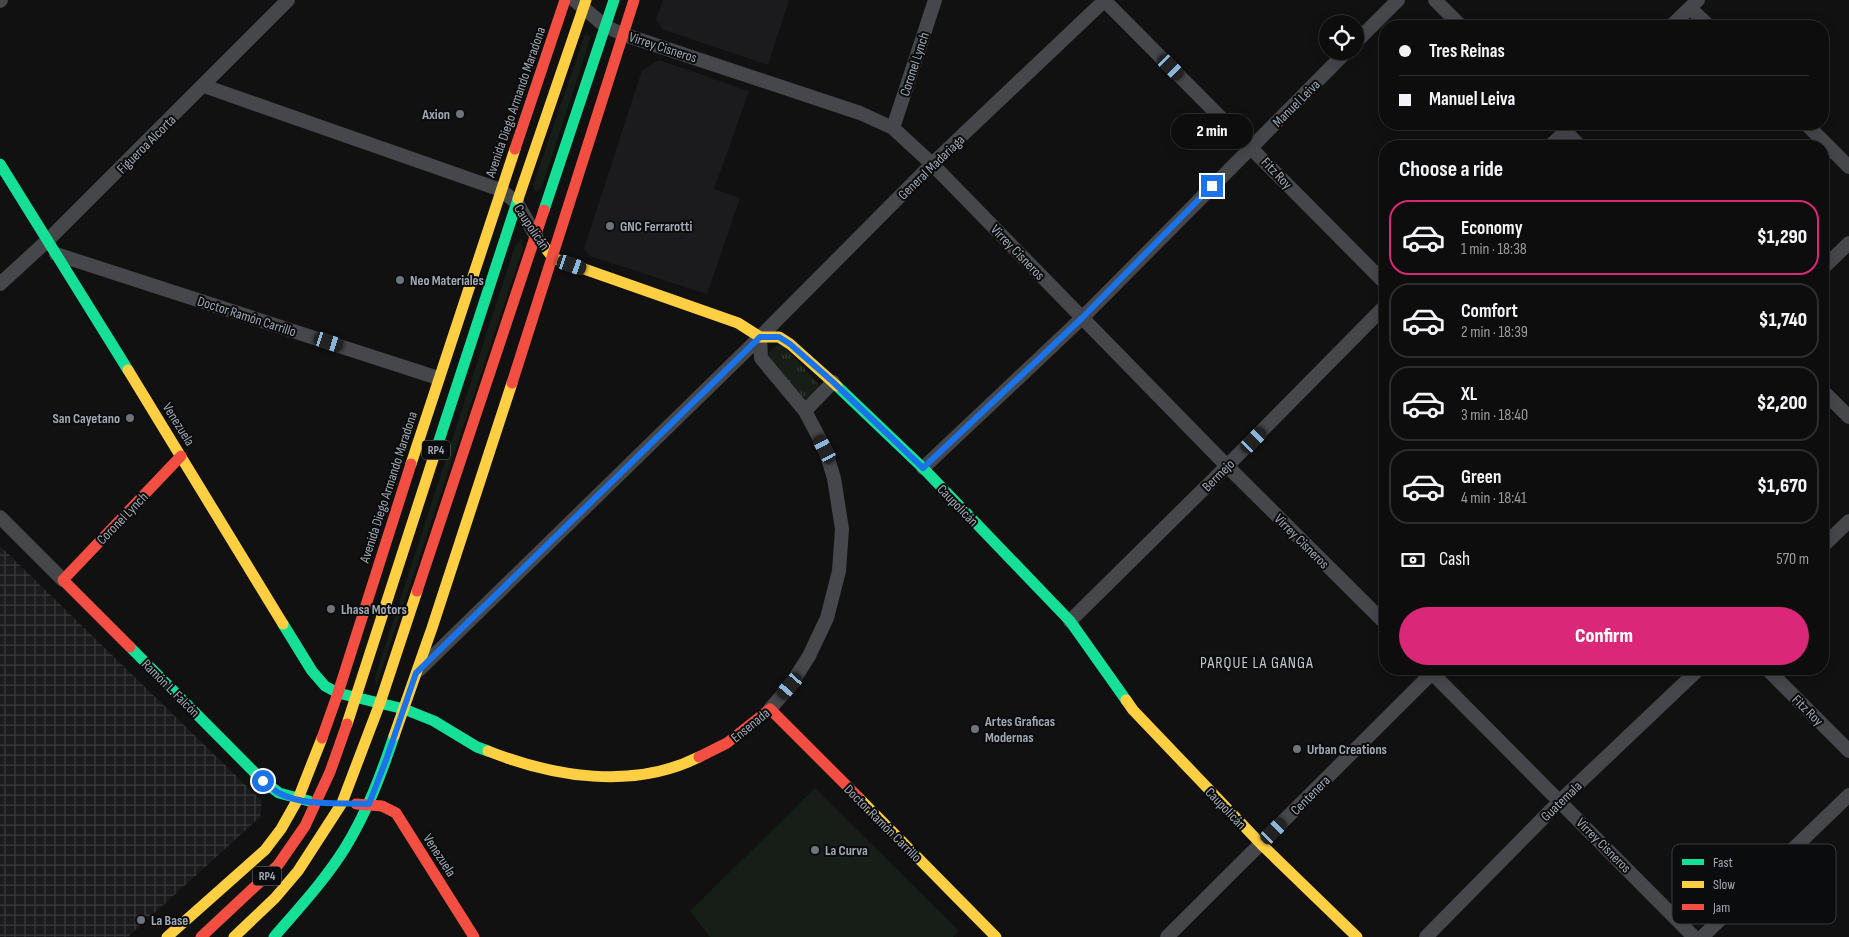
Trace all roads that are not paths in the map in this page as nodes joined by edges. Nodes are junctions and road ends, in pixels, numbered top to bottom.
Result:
1 (288, 0) edge
2 (565, 0) edge
3 (614, 0) edge
4 (634, 0) edge
5 (935, 0) edge
6 (1105, 0) edge
7 (1398, 0) edge
8 (1435, 0) edge
9 (581, 3) edge
10 (1694, 4) edge
11 (1455, 20) edge
12 (1677, 20) edge
13 (1704, 20) edge
14 (605, 26) junction
15 (622, 34) junction
16 (1364, 34) edge
17 (1338, 60) edge
18 (204, 86) junction
19 (893, 128) junction
20 (1563, 130) edge
21 (1812, 130) edge
22 (1555, 140) edge
23 (1822, 140) edge
24 (1829, 146) edge
25 (1252, 147) junction
26 (0, 164) edge
27 (932, 164) junction
28 (1849, 166) edge
29 (501, 190) junction
30 (517, 203) junction
31 (536, 236) junction
32 (48, 240) junction
33 (1849, 243) edge
34 (56, 254) junction
35 (553, 258) junction
36 (1829, 262) edge
37 (1379, 277) edge
38 (0, 284) edge
39 (1379, 312) edge
40 (1082, 318) junction
41 (760, 337) junction
42 (438, 378) junction
43 (833, 382) junction
44 (1829, 397) edge
45 (805, 411) junction
46 (1849, 417) edge
47 (181, 456) junction
48 (1227, 466) junction
49 (923, 468) junction
50 (0, 517) edge
51 (1849, 521) edge
52 (1829, 540) edge
53 (63, 580) junction
54 (1379, 616) edge
55 (1070, 621) junction
56 (416, 673) junction
57 (1426, 675) edge
58 (1434, 675) edge
59 (1693, 675) edge
60 (1774, 675) edge
61 (338, 693) junction
62 (356, 698) junction
63 (380, 703) junction
64 (404, 709) junction
65 (770, 709) junction
66 (1849, 751) edge
67 (1849, 795) edge
68 (298, 799) junction
69 (317, 802) junction
70 (342, 802) junction
71 (1560, 802) junction
72 (369, 804) junction
73 (1261, 844) junction
74 (1798, 844) edge
75 (1672, 915) edge
76 (1681, 924) edge
77 (1715, 924) edge
78 (167, 937) edge
79 (201, 937) edge
80 (234, 937) edge
81 (274, 937) edge
82 (474, 937) edge
83 (996, 937) edge
84 (1167, 937) edge
85 (1357, 937) edge
86 (1426, 937) edge
87 (1694, 937) edge
88 (1702, 937) edge

1 - 18 street, Figueroa Alcorta
2 - 29 street, Avenida Diego Armando Maradona
3 - 14 street, RP4
4 - 15 street
5 - 19 street, Coronel Lynch
6 - 25 street, Fitz Roy
6 - 27 street, General Madariaga
7 - 16 street
8 - 11 street
9 - 14 street, Virrey Cisneros
9 - 30 street, RP4
10 - 12 street
10 - 13 street
14 - 15 street, Virrey Cisneros
14 - 31 street, RP4
15 - 19 street, Virrey Cisneros
15 - 35 street
17 - 25 street, Manuel Leiva
18 - 29 street, Caupolicán
18 - 32 street, Figueroa Alcorta
19 - 27 street, Virrey Cisneros
20 - 22 street
21 - 23 street
24 - 28 street
25 - 37 street, Fitz Roy
25 - 40 street, Manuel Leiva
26 - 32 street, Venezuela
27 - 40 street, Virrey Cisneros
27 - 41 street, General Madariaga
29 - 30 street, Caupolicán
29 - 42 street, Avenida Diego Armando Maradona
30 - 31 street, Caupolicán
30 - 62 street, RP4
31 - 35 street, Caupolicán
31 - 63 street, RP4
32 - 34 street, Venezuela
32 - 38 street, Figueroa Alcorta
33 - 36 street
34 - 42 street, Doctor Ramón Carrillo
34 - 47 street, Venezuela
35 - 41 street, Caupolicán
35 - 56 street
39 - 48 street, Bermejo
40 - 48 street, Virrey Cisneros
40 - 49 street, Manuel Leiva
41 - 43 street, Caupolicán
41 - 45 street, Ensenada
41 - 56 street, General Madariaga
42 - 61 street, Avenida Diego Armando Maradona
43 - 45 street
43 - 49 street, Caupolicán
44 - 46 street
45 - 65 street, Ensenada
47 - 53 street, Coronel Lynch
47 - 61 street, Venezuela
48 - 54 street, Virrey Cisneros
48 - 55 street, Bermejo
49 - 55 street, Caupolicán
50 - 53 street, Ramón L. Falcón
51 - 52 street
53 - 68 street, Ramón L. Falcón
55 - 73 street, Caupolicán
56 - 64 street
57 - 73 street, Centenera
58 - 71 street, Virrey Cisneros
59 - 71 street, Guatemala
60 - 66 street, Fitz Roy
61 - 62 street, Ensenada
61 - 68 street, Avenida Diego Armando Maradona
62 - 63 street, Ensenada
62 - 69 street, RP4
63 - 64 street, Ensenada
63 - 70 street, RP4
64 - 65 street, Ensenada
64 - 72 street
65 - 83 street, Doctor Ramón Carrillo
67 - 74 street
68 - 69 street, Ramón L. Falcón
68 - 78 street, Avenida Diego Armando Maradona
69 - 70 street, Ramón L. Falcón
69 - 79 street, RP4
70 - 72 street, Ramón L. Falcón
70 - 80 street, RP4
71 - 75 street, Virrey Cisneros
71 - 86 street, Guatemala
72 - 81 street
72 - 82 street, Venezuela
73 - 84 street, Centenera
73 - 85 street, Caupolicán
76 - 87 street, Virrey Cisneros
77 - 88 street

